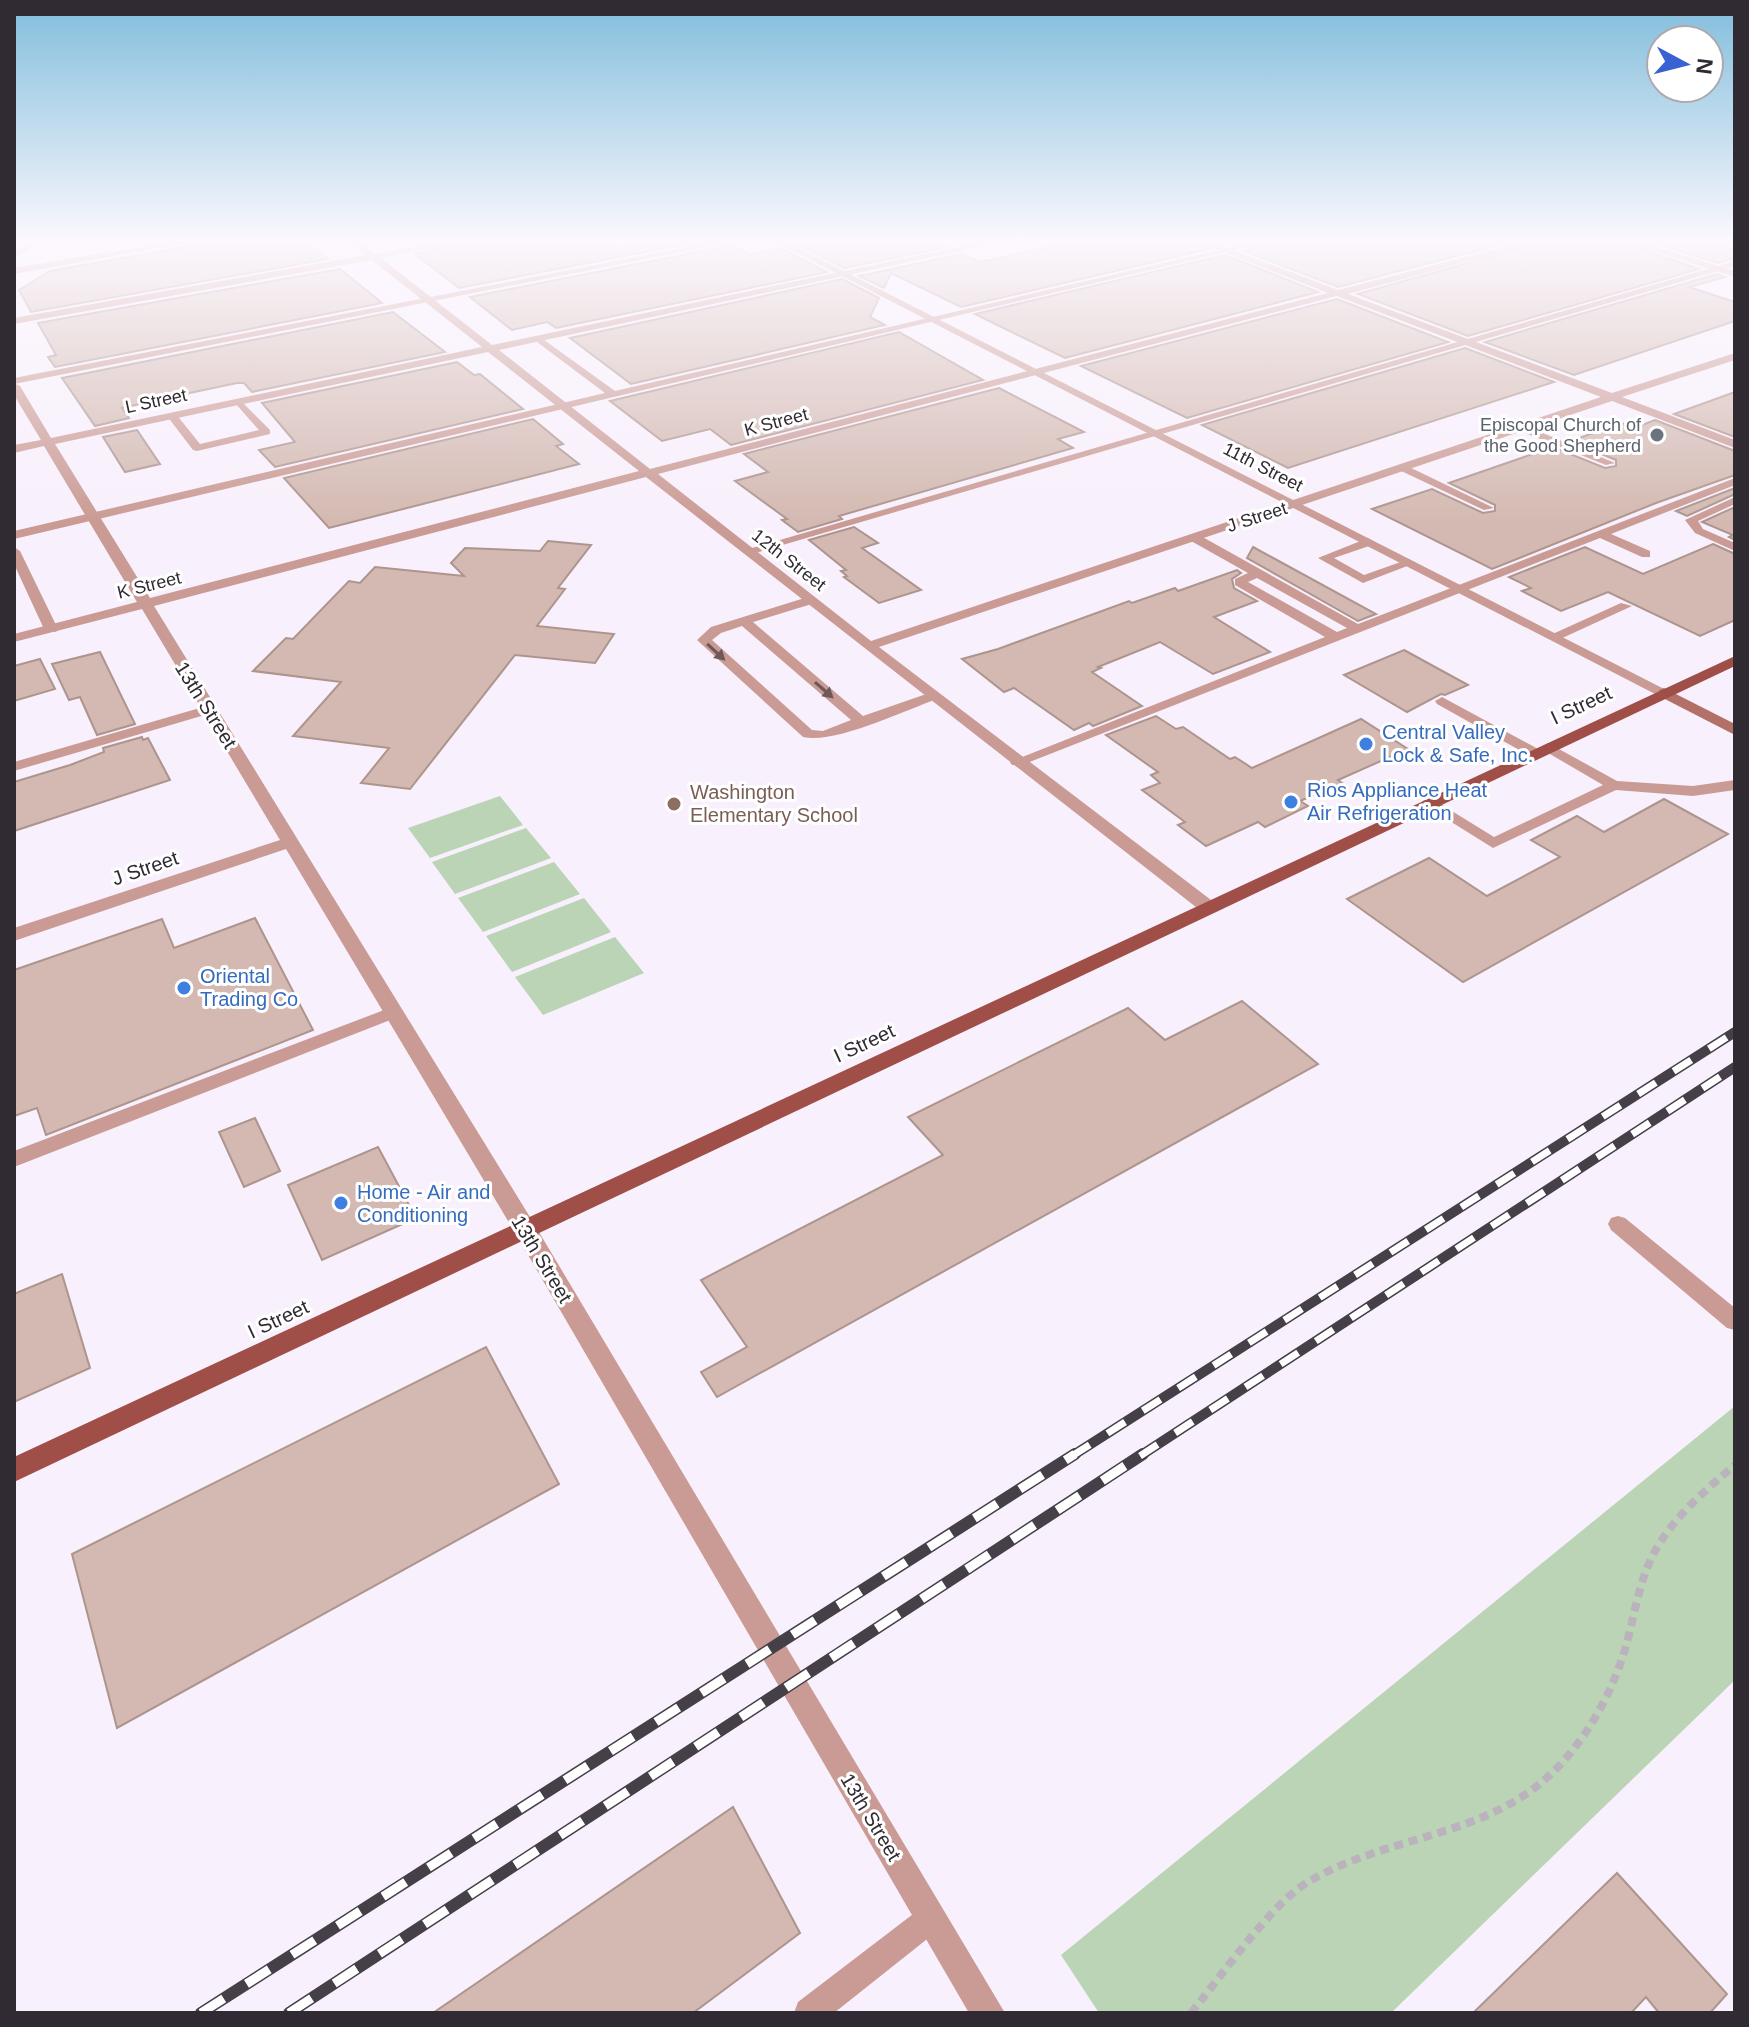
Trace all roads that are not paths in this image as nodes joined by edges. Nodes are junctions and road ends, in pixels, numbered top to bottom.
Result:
1 (262, 334) edge
2 (470, 334) edge
3 (570, 334) edge
4 (873, 334) edge
5 (957, 334) edge
6 (1187, 334) edge
7 (1445, 334) edge
8 (1495, 334) edge
9 (540, 340) junction
10 (1467, 342) junction
11 (491, 350) junction
12 (1735, 356) edge
13 (1036, 373) junction
14 (14, 384) edge
15 (614, 395) junction
16 (1613, 397) junction
17 (239, 402) junction
18 (564, 407) junction
19 (172, 416) junction
20 (1522, 428) junction
21 (1154, 433) junction
22 (48, 442) junction
23 (1735, 444) edge
24 (14, 449) edge
25 (1610, 463) dead end
26 (1403, 468) junction
27 (649, 474) junction
28 (1735, 481) edge
29 (1735, 500) edge
30 (1294, 505) junction
31 (1488, 508) dead end
32 (93, 517) junction
33 (1601, 534) junction
34 (14, 535) edge
35 (1195, 538) junction
36 (1368, 542) junction
37 (1735, 547) edge
38 (14, 551) edge
39 (748, 551) junction
40 (1646, 554) dead end
41 (1409, 563) junction
42 (1257, 573) junction
43 (1460, 590) junction
44 (811, 600) junction
45 (145, 605) junction
46 (1626, 606) dead end
47 (744, 621) junction
48 (51, 629) junction
49 (1358, 629) junction
50 (1553, 637) junction
51 (14, 638) edge
52 (1337, 638) junction
53 (869, 646) junction
54 (1735, 660) edge
55 (1664, 693) junction
56 (932, 696) junction
57 (1442, 701) dead end
58 (210, 709) junction
59 (862, 722) junction
60 (1735, 730) edge
61 (1542, 750) junction
62 (1017, 762) junction
63 (14, 767) edge
64 (1614, 785) junction
65 (1735, 785) edge
66 (1429, 803) junction
67 (290, 842) junction
68 (1208, 907) junction
69 (14, 935) edge
70 (392, 1013) junction
71 (14, 1159) edge
72 (1618, 1224) dead end
73 (525, 1229) junction
74 (1735, 1321) edge
75 (14, 1470) edge
76 (931, 1918) junction
77 (809, 2013) edge
78 (988, 2013) edge

1 - 14 lane
2 - 11 street, 12th Street
3 - 9 street, L Street
4 - 15 lane
5 - 13 street, 11th Street
6 - 13 street, K Street
7 - 10 street
8 - 10 lane
9 - 11 street, L Street
9 - 15 lane
10 - 16 street
10 - 21 lane
11 - 17 street, L Street
11 - 18 street, 12th Street
12 - 16 street, J Street
13 - 21 street, 11th Street
13 - 27 street, K Street
14 - 22 street, 13th Street
15 - 18 lane
16 - 20 street, J Street
16 - 23 street
17 - 19 street, L Street
17 - 19 lane
18 - 27 street, 12th Street
18 - 32 lane
19 - 22 street, L Street
20 - 25 lane
20 - 26 street, J Street
21 - 30 street, 11th Street
21 - 39 lane
22 - 24 street, L Street
22 - 32 street, 13th Street
26 - 30 street, J Street
26 - 31 lane
27 - 39 street, 12th Street
27 - 45 street, K Street
28 - 33 lane
29 - 37 lane
30 - 35 street, J Street
30 - 36 street, 11th Street
32 - 34 lane
32 - 45 street, 13th Street
33 - 40 lane
33 - 43 lane
35 - 42 lane
35 - 53 street, J Street
36 - 41 street, 11th Street
36 - 41 lane
38 - 48 lane
39 - 44 street, 12th Street
41 - 43 street, 11th Street
42 - 49 lane
42 - 52 lane
43 - 49 lane
43 - 50 street, 11th Street
44 - 47 lane
44 - 53 street, 12th Street
45 - 48 street, K Street
45 - 58 street, 13th Street
46 - 50 lane
47 -> 59 lane
47 -> 59 lane
48 - 51 street, K Street
49 - 52 lane
50 - 55 street, 11th Street
52 - 62 lane
53 - 56 street, 12th Street
54 - 55 main road, I Street
55 - 60 main road, 11th Street
55 - 61 main road, I Street
56 - 59 lane
56 - 62 street, 12th Street
57 - 61 lane
58 - 63 lane
58 - 67 street, 13th Street
61 - 64 lane
61 - 66 main road, I Street
62 - 68 street, 12th Street
64 - 65 lane
64 - 66 lane
66 - 68 main road, I Street
67 - 69 street, J Street
67 - 70 street, 13th Street
68 - 73 main road, I Street
70 - 71 lane
70 - 73 street, 13th Street
72 - 74 lane
73 - 75 main road, I Street
73 - 76 street, 13th Street
76 - 77 lane
76 - 78 street, 13th Street

